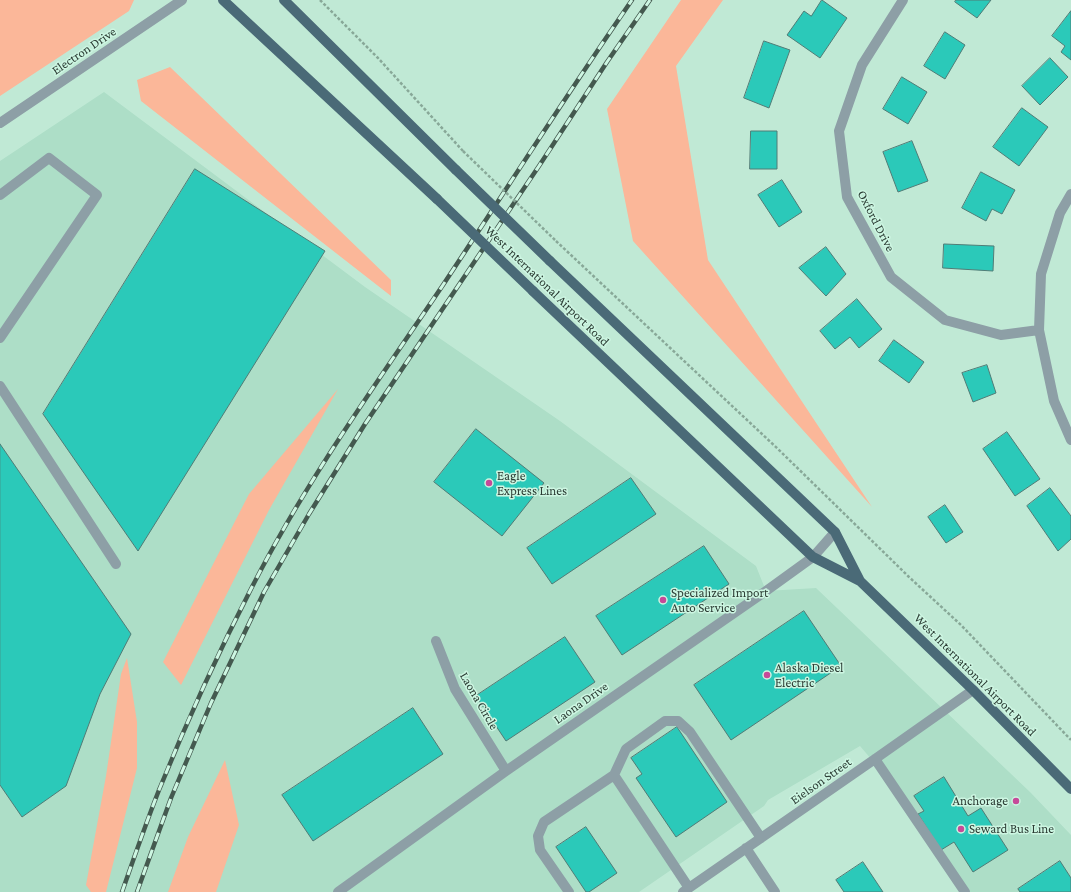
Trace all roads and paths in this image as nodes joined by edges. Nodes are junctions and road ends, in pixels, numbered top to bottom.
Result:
1 (182, 0) edge
2 (223, 0) edge
3 (284, 0) edge
4 (320, 0) edge
5 (903, 0) edge
6 (0, 123) edge
7 (1071, 194) edge
8 (0, 195) edge
9 (1039, 330) junction
10 (0, 338) edge
11 (0, 386) edge
12 (1071, 440) edge
13 (835, 532) junction
14 (813, 557) junction
15 (116, 564) dead end
16 (860, 581) junction
17 (436, 642) dead end
18 (973, 690) junction
19 (1071, 740) edge
20 (875, 759) junction
21 (506, 771) junction
22 (614, 775) junction
23 (1071, 789) edge
24 (761, 838) junction
25 (746, 848) junction
26 (686, 890) edge
27 (338, 892) edge
28 (569, 892) edge
29 (774, 892) edge
30 (965, 892) edge

1 - 6 street, Electron Drive
2 - 14 main road, West International Airport Road, bridge
3 - 13 main road, West International Airport Road, bridge
4 - 19 path, bridge
5 - 9 street, Oxford Drive
7 - 9 street
8 - 10 street
9 - 12 street
11 - 15 street
13 - 14 street, Laona Drive
13 - 16 main road, West International Airport Road
14 - 16 main road, West International Airport Road
14 - 21 street, Laona Drive
16 - 18 main road, West International Airport Road
17 - 21 street, Laona Circle
18 - 20 street, Eielson Street
18 - 23 main road, West International Airport Road
20 - 24 street, Eielson Street
20 - 30 street
21 - 27 street, Laona Drive
22 - 24 street
22 - 26 street
22 - 28 street
24 - 25 street, Eielson Street
25 - 26 street, Eielson Street
25 - 29 street

